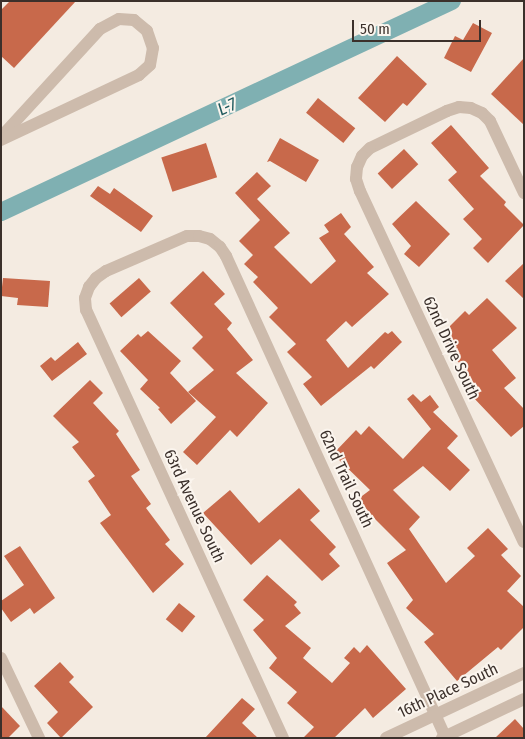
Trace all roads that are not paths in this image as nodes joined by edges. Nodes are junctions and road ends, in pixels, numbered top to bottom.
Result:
1 (1, 138) edge
2 (524, 193) edge
3 (210, 239) joint
4 (524, 542) edge
5 (1, 658) edge
6 (524, 673) edge
7 (524, 699) edge
8 (436, 715) junction
9 (444, 737) edge
10 (39, 738) edge
11 (283, 738) edge
12 (386, 738) edge

1 - 1 street
2 - 4 street, 62nd Drive South
3 - 8 street, 62nd Trail South
3 - 11 street, 63rd Avenue South
5 - 10 street
6 - 8 street, 16th Place South
7 - 9 street
8 - 9 street, 62nd Trail South
8 - 12 street, 16th Place South

